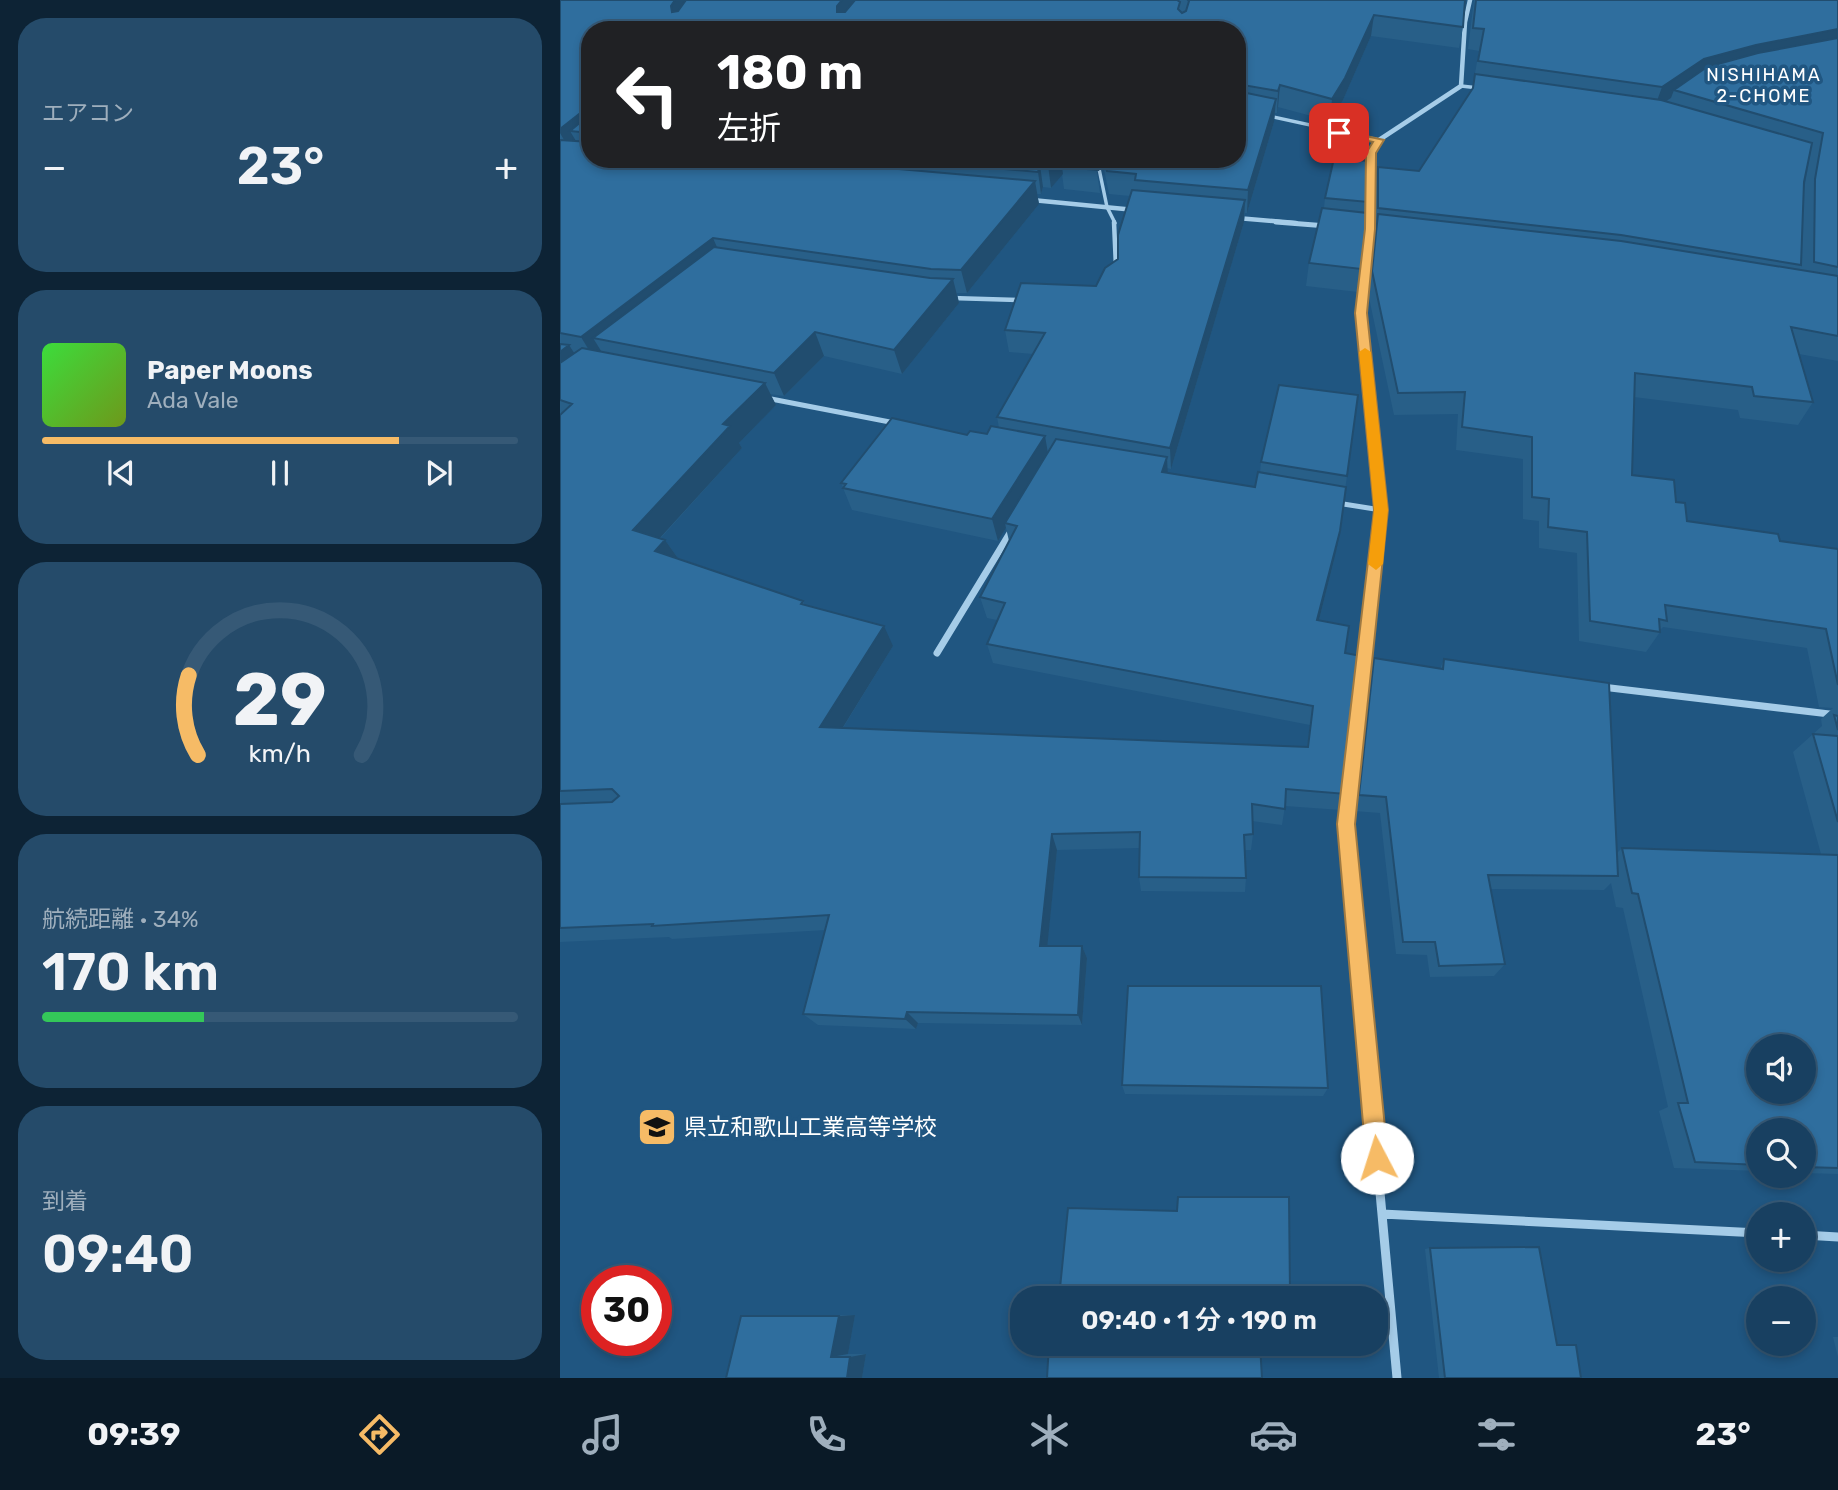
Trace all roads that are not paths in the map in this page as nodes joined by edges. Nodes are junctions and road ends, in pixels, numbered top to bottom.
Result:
1 (1470, 0) edge
2 (1461, 86) junction
3 (1489, 90) edge
4 (1264, 115) edge
5 (1379, 140) junction
6 (1097, 168) edge
7 (1024, 199) edge
8 (1107, 207) junction
9 (1149, 211) edge
10 (1232, 218) edge
11 (1329, 226) edge
12 (1356, 228) edge
13 (1370, 229) junction
14 (1384, 231) edge
15 (1115, 279) edge
16 (950, 298) edge
17 (1023, 300) edge
18 (758, 396) edge
19 (907, 426) edge
20 (1327, 501) edge
21 (1381, 510) junction
22 (1014, 525) edge
23 (937, 653) dead end
24 (1365, 660) junction
25 (1378, 661) edge
26 (1595, 686) edge
27 (1838, 715) edge
28 (1382, 1214) junction
29 (1746, 1232) edge
30 (1816, 1236) edge
31 (1838, 1237) edge
32 (1397, 1378) edge

1 - 2 street
2 - 3 lane
2 - 5 street
4 - 5 lane
5 - 13 street
6 - 8 lane
7 - 8 street
8 - 9 street
8 - 15 lane
10 - 11 street
12 - 13 street
13 - 14 street
13 - 21 street
16 - 17 lane
18 - 19 street
20 - 21 street
21 - 24 street
22 - 23 street
24 - 25 street
24 - 28 street
26 - 27 street
28 - 29 street
28 - 32 street
30 - 31 street

